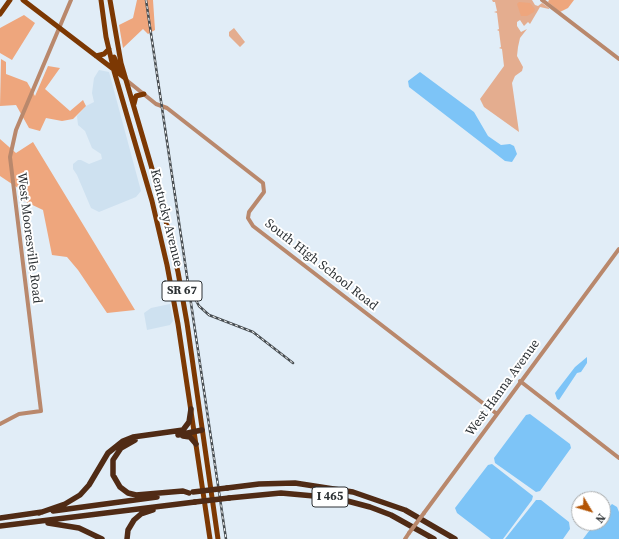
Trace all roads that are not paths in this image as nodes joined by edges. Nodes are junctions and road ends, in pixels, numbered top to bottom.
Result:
1 (10, 0) edge
2 (23, 0) edge
3 (71, 0) edge
4 (101, 0) edge
5 (110, 0) edge
6 (542, 0) edge
7 (0, 14) edge
8 (103, 15) junction
9 (60, 28) junction
10 (109, 49) junction
11 (96, 56) junction
12 (619, 60) edge
13 (115, 72) junction
14 (125, 79) junction
15 (144, 93) junction
16 (134, 109) junction
17 (137, 119) junction
18 (619, 249) edge
19 (520, 382) junction
20 (191, 409) junction
21 (497, 414) junction
22 (0, 424) edge
23 (202, 430) junction
24 (181, 431) junction
25 (194, 431) junction
26 (175, 435) junction
27 (196, 444) junction
28 (619, 458) edge
29 (191, 492) junction
30 (166, 505) junction
31 (39, 513) junction
32 (0, 518) edge
33 (34, 522) junction
34 (0, 526) edge
35 (442, 532) junction
36 (102, 539) edge
37 (127, 539) edge
38 (210, 539) edge
39 (218, 539) edge
40 (405, 539) edge
41 (432, 539) edge
42 (450, 539) edge
43 (455, 539) edge

1 - 7 main road
2 - 9 main road, South High School Road
3 - 9 street, West Mooresville Road
4 - 8 main road, Kentucky Avenue / SR 67
5 - 14 main road, Kentucky Avenue / SR 67
6 - 12 street
8 - 10 main road, Kentucky Avenue / SR 67
8 - 14 main road
9 - 11 main road, South High School Road
9 - 22 street, West Mooresville Road
10 - 11 main road
10 - 13 main road, Kentucky Avenue / SR 67
11 - 13 main road, South High School Road
13 - 14 main road, South High School Road
13 - 17 main road
13 - 20 main road, Kentucky Avenue / SR 67
14 - 15 street, South High School Road
14 - 16 main road, Kentucky Avenue / SR 67
15 - 16 main road
15 - 21 street, South High School Road
16 - 17 main road, Kentucky Avenue / SR 67
17 - 23 main road, Kentucky Avenue / SR 67
18 - 19 street, West Hanna Avenue
19 - 21 street, West Hanna Avenue
19 - 28 street
20 - 24 highway, SR 67
20 - 25 main road, Kentucky Avenue
21 - 40 street, West Hanna Avenue, bridge
23 - 25 highway
23 - 39 main road, Kentucky Avenue / SR 67
24 - 25 highway
24 - 31 highway
25 - 26 highway
25 - 27 main road, Kentucky Avenue
26 - 27 highway
26 - 29 highway
27 - 38 main road, Kentucky Avenue
29 - 31 highway, I 465
29 - 35 highway, I 465, bridge
30 - 33 highway, I 465
30 - 37 highway
30 - 41 highway, I 465, bridge
31 - 32 highway, I 465
33 - 34 highway, I 465
33 - 36 highway
35 - 42 highway, I 465
35 - 43 highway

